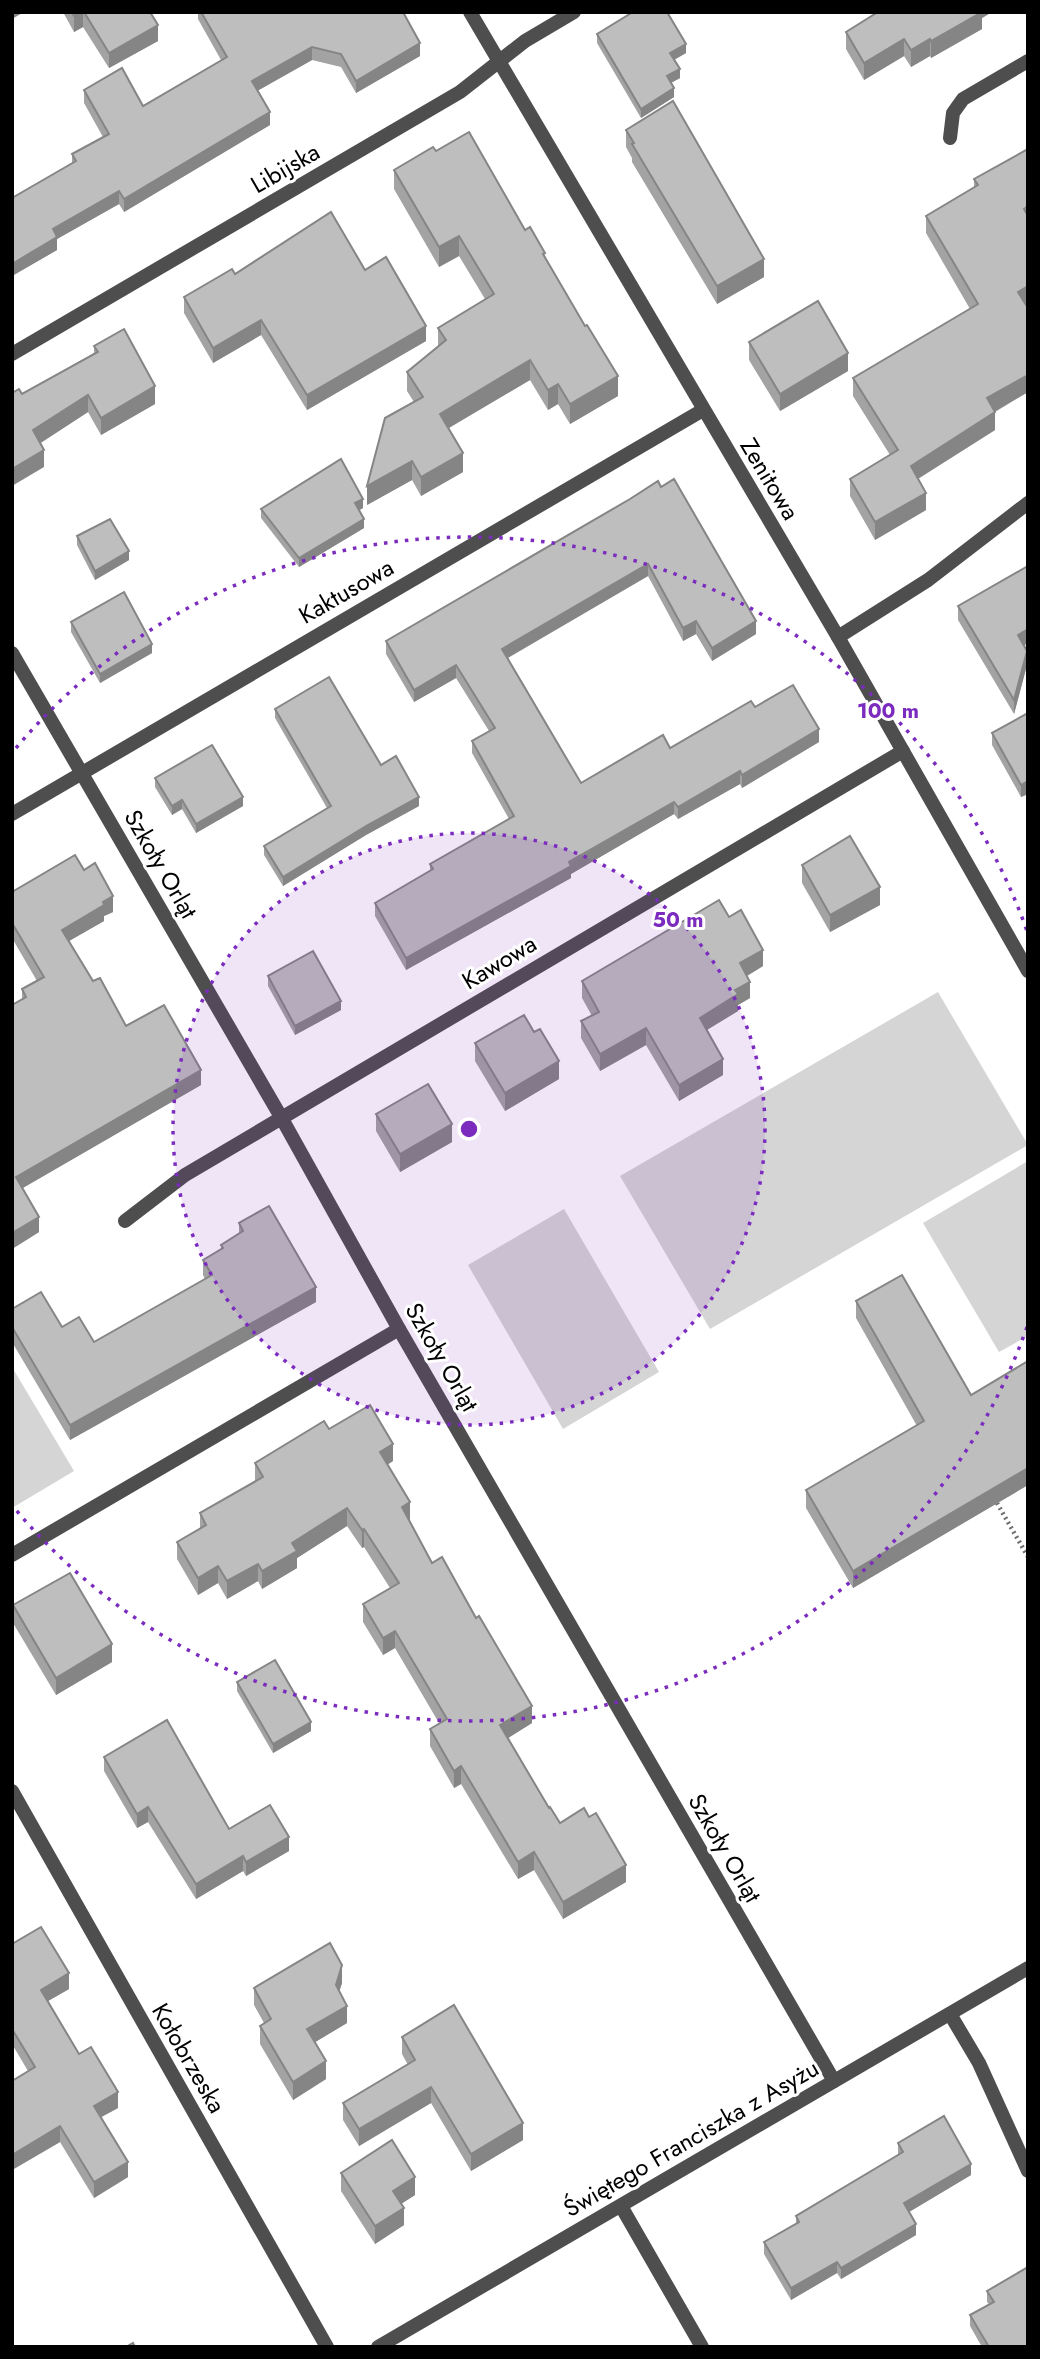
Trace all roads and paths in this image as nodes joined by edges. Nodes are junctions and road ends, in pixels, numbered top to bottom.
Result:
1 (470, 12) edge
2 (574, 12) edge
3 (499, 61) junction
4 (1028, 61) edge
5 (950, 138) dead end
6 (12, 354) edge
7 (703, 410) junction
8 (1028, 503) edge
9 (838, 637) junction
10 (12, 653) edge
11 (903, 751) junction
12 (82, 772) junction
13 (12, 814) edge
14 (1028, 971) edge
15 (281, 1117) junction
16 (125, 1221) dead end
17 (399, 1329) junction
18 (997, 1503) edge
19 (12, 1555) edge
20 (1028, 1557) edge
21 (12, 1791) edge
22 (1028, 1968) edge
23 (950, 2014) junction
24 (834, 2081) junction
25 (1028, 2171) edge
26 (621, 2206) junction
27 (327, 2347) edge
28 (378, 2347) edge
29 (702, 2347) edge

1 - 3 street, Zenitowa
2 - 3 street, Libijska
3 - 6 street, Libijska
3 - 7 street, Zenitowa
4 - 5 street
7 - 9 street, Zenitowa
7 - 12 street, Kaktusowa
8 - 9 street
9 - 11 street, Zenitowa
10 - 12 street, Szkoły Orląt
11 - 14 street, Zenitowa
11 - 15 street, Kawowa
12 - 13 street, Kaktusowa
12 - 15 street, Szkoły Orląt
15 - 16 street, Kawowa
15 - 17 street, Szkoły Orląt
17 - 19 street
17 - 24 street, Szkoły Orląt
18 - 20 path
21 - 27 street, Kołobrzeska
22 - 23 street, Świętego Franciszka z Asyżu
23 - 24 street, Świętego Franciszka z Asyżu
23 - 25 street
24 - 26 street, Świętego Franciszka z Asyżu
26 - 28 street, Świętego Franciszka z Asyżu
26 - 29 street

